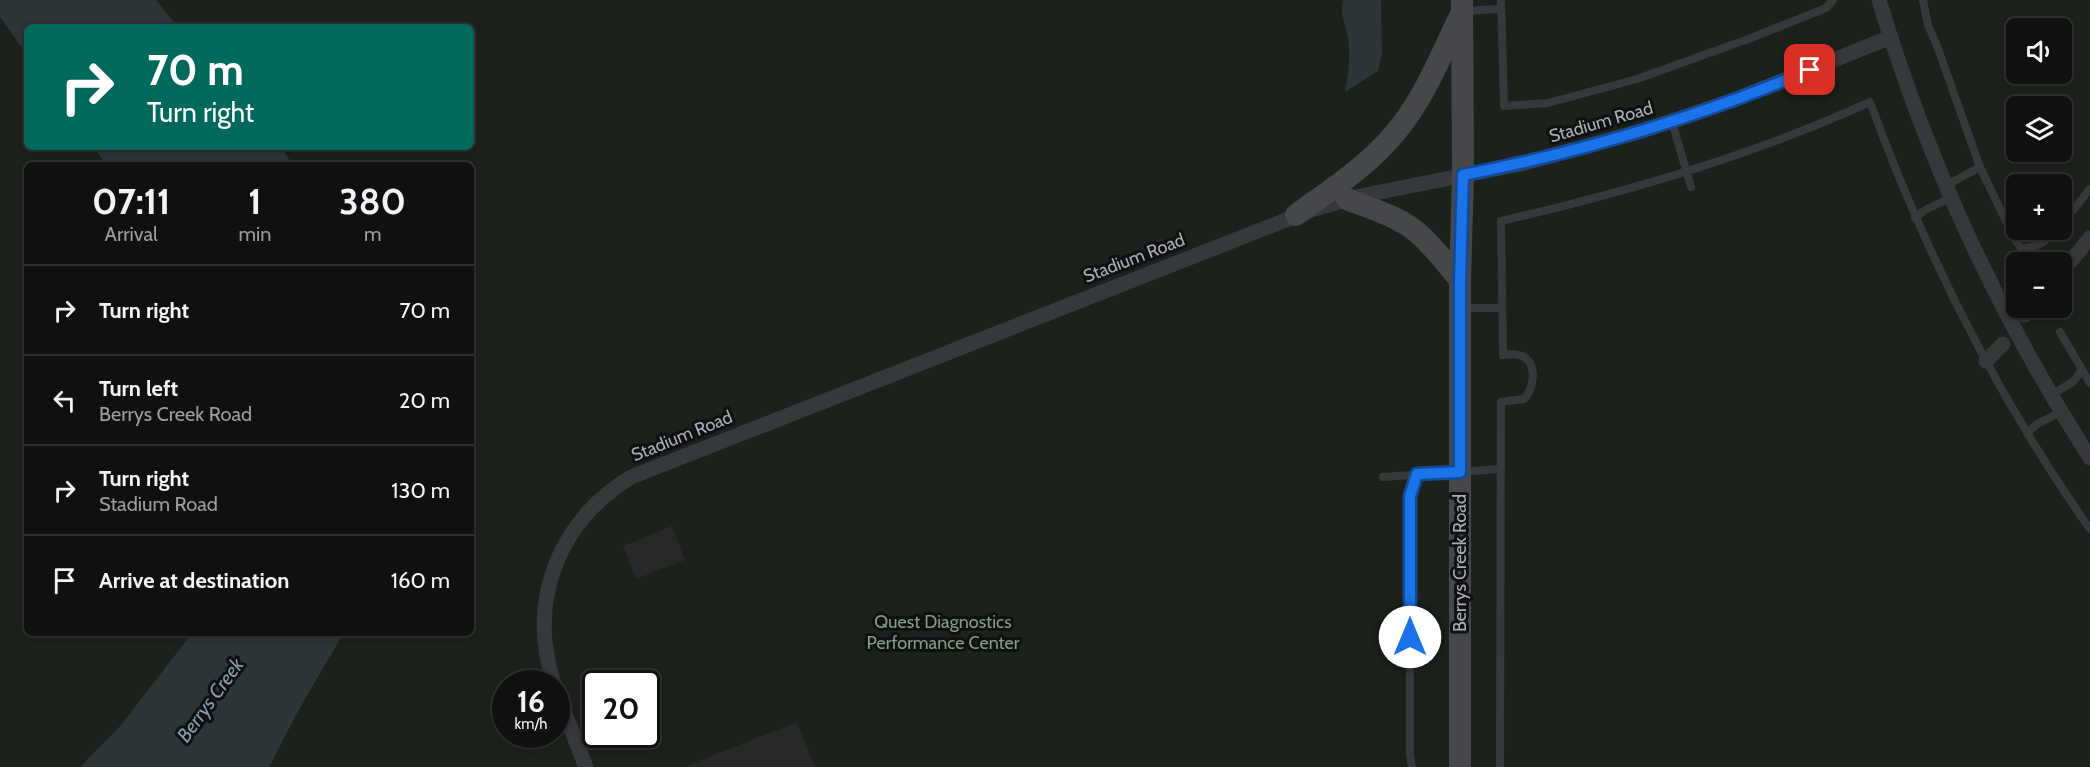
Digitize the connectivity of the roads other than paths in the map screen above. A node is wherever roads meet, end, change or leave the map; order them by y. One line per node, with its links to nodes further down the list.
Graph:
1 (1833, 0): 4 (lane)
2 (1879, 0): 6 (street)
3 (1923, 0): 8 (lane)
4 (1500, 4): 5 (lane)
5 (1462, 6): 10 (street, Berrys Creek Road); 16 (street)
6 (1891, 37): 7 (street, Stadium Road); 13 (street)
7 (1672, 122): 9 (lane); 10 (street, Stadium Road)
8 (1980, 167): 13 (lane); 18 (lane)
9 (1686, 172): 11 (lane); 17 (lane); 25 (lane)
10 (1463, 175): 14 (street, Stadium Road); 23 (street, Berrys Creek Road)
11 (1691, 187)
12 (2090, 189): 15 (lane)
13 (1948, 192): 17 (lane); 31 (street)
14 (1347, 199): 16 (street, Stadium Road); 23 (street)
15 (2072, 211)
16 (1296, 215): 40 (street, Stadium Road)
17 (1915, 218): 28 (lane)
18 (2006, 221)
19 (2090, 238): 22 (street)
20 (2015, 240): 21 (lane)
21 (2047, 240)
22 (2072, 260)
23 (1460, 280): 24 (street, Berrys Creek Road)
24 (1461, 308): 25 (lane); 36 (street, Berrys Creek Road)
25 (1502, 308): 35 (lane)
26 (2060, 332): 29 (lane)
27 (2003, 344): 28 (street)
28 (1986, 361): 33 (lane)
29 (2082, 370): 30 (lane); 31 (lane)
30 (2090, 383)
31 (2051, 395): 32 (street)
32 (2061, 412): 33 (lane); 34 (street)
33 (2027, 433): 39 (lane)
34 (2090, 458)
35 (1501, 469): 36 (lane); 45 (lane)
36 (1460, 472): 37 (lane); 44 (street, Berrys Creek Road)
37 (1417, 474): 38 (lane); 43 (lane)
38 (1383, 477)
39 (2090, 529)
40 (550, 670)
41 (570, 726): 42 (street)
42 (586, 767)
43 (1412, 767)
44 (1460, 767)
45 (1500, 767)

